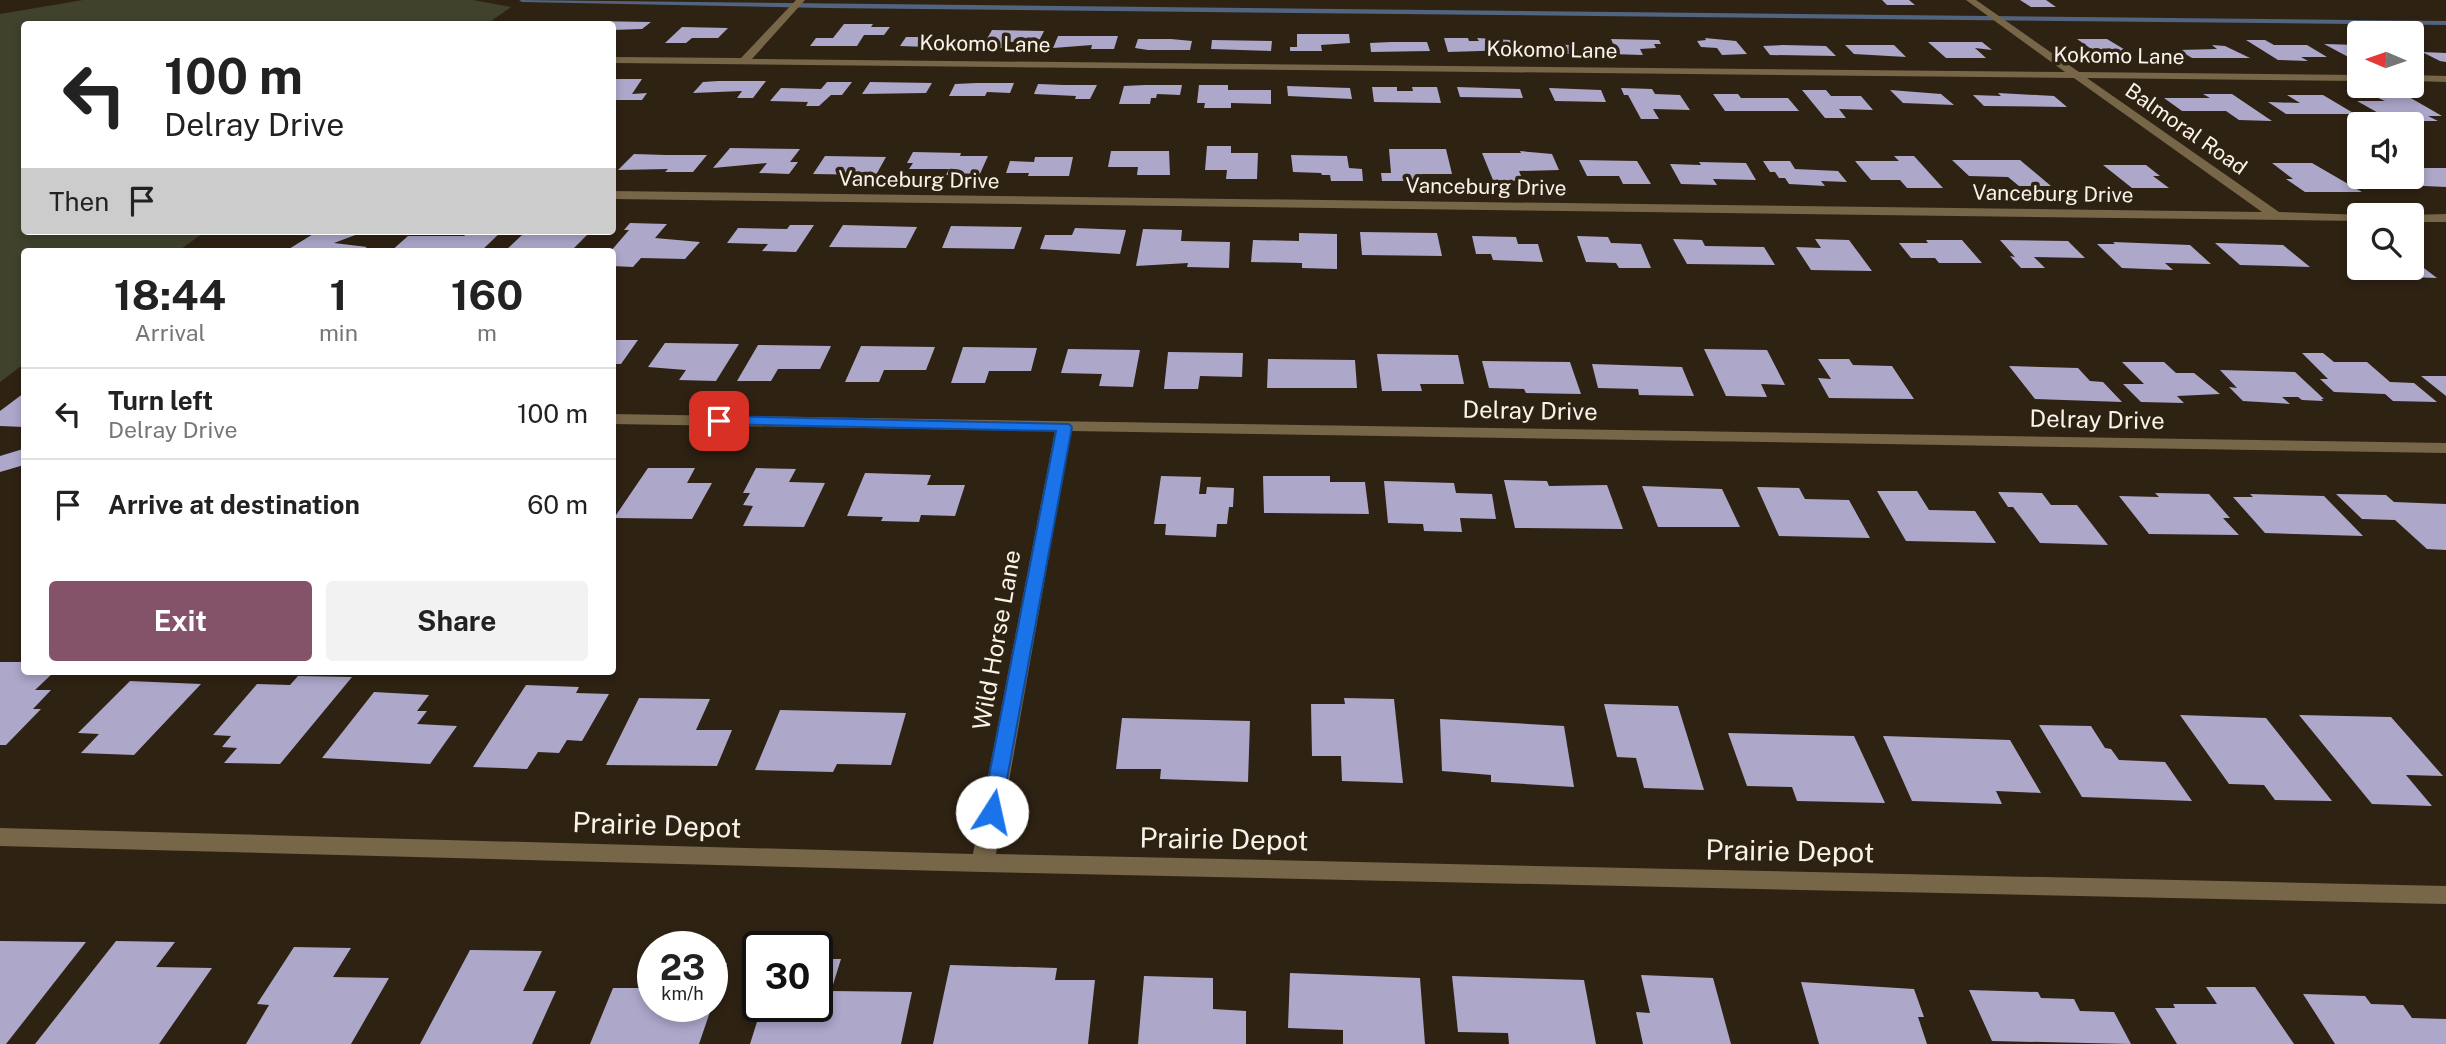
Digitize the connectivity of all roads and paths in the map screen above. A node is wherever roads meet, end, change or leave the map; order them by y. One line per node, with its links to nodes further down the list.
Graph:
1 (801, 0): 4 (street)
2 (1970, 0): 5 (street, Balmoral Road)
3 (616, 60): 4 (street, Kokomo Lane)
4 (744, 61): 5 (street, Kokomo Lane)
5 (2076, 75): 6 (street, Kokomo Lane); 10 (street, Balmoral Road)
6 (2347, 78)
7 (2424, 78): 8 (street)
8 (2446, 79)
9 (616, 195): 10 (street, Vanceburg Drive)
10 (2276, 216): 11 (street, Vanceburg Drive)
11 (2347, 217)
12 (2424, 218): 13 (street)
13 (2446, 218)
14 (616, 419): 15 (street, Delray Drive)
15 (1064, 427): 16 (street, Delray Drive); 18 (street, Wild Horse Lane)
16 (2446, 448)
17 (0, 837): 18 (street, Prairie Depot)
18 (983, 863): 19 (street, Prairie Depot)
19 (2446, 895)

